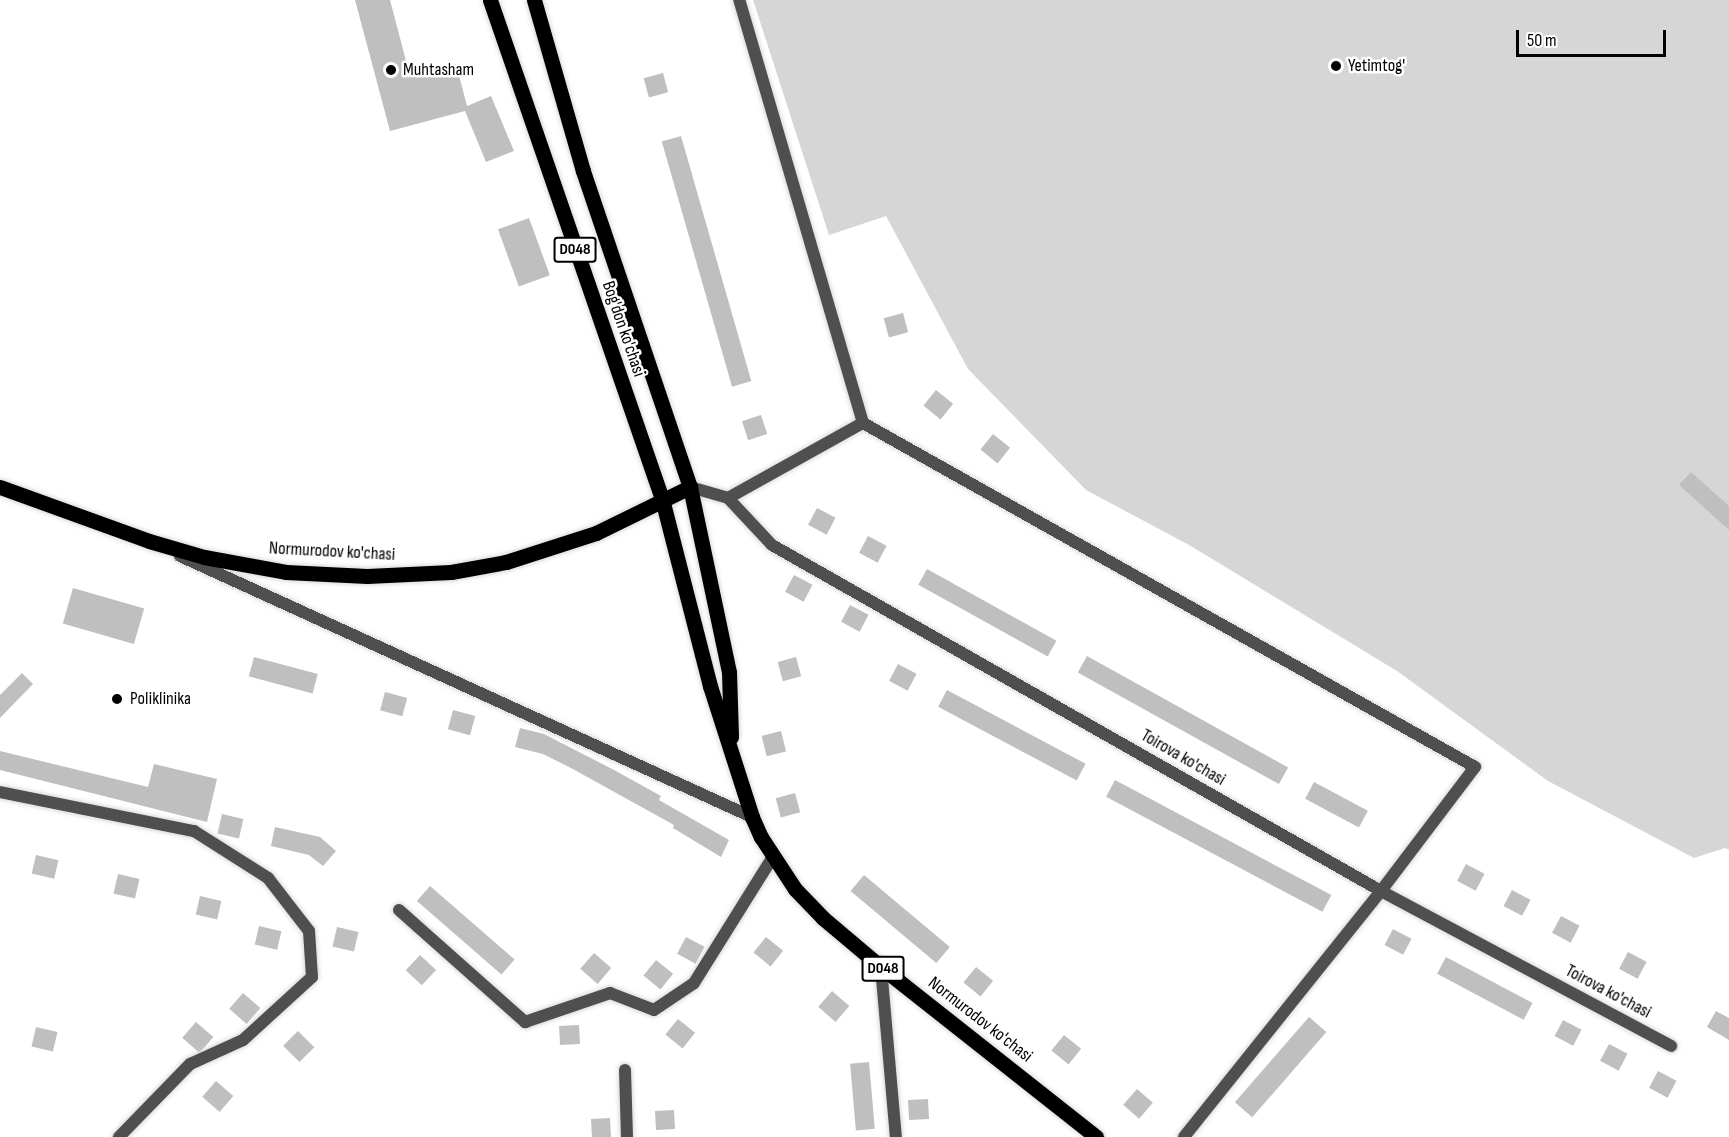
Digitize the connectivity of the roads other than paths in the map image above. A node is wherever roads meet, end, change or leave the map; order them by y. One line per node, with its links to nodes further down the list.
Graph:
1 (490, 0): 8 (main road, Bog'don ko'chasi / D048)
2 (534, 0): 6 (main road, Bog'don ko'chasi / D048)
3 (739, 0): 4 (street)
4 (863, 423): 7 (street); 14 (street)
5 (0, 487): 9 (main road, Normurodov ko'chasi)
6 (690, 487): 7 (street); 8 (main road, Normurodov ko'chasi); 10 (main road, Normurodov ko'chasi / D048)
7 (728, 498): 14 (street, Toirova ko'chasi)
8 (662, 500): 9 (main road, Normurodov ko'chasi); 10 (main road, Normurodov ko'chasi / D048)
9 (148, 541): 12 (street)
10 (731, 752): 12 (main road, Normurodov ko'chasi / D048)
11 (0, 792): 19 (street)
12 (752, 817): 13 (main road, Normurodov ko'chasi / D048)
13 (772, 858): 15 (street); 16 (main road, Normurodov ko'chasi / D048)
14 (1381, 891): 17 (street, Toirova ko'chasi); 23 (street)
15 (399, 910)
16 (881, 967): 21 (street); 22 (main road, Normurodov ko'chasi / D048)
17 (1671, 1046)
18 (625, 1070): 20 (street)
19 (119, 1137)
20 (627, 1137)
21 (896, 1137)
22 (1096, 1137)
23 (1184, 1137)

